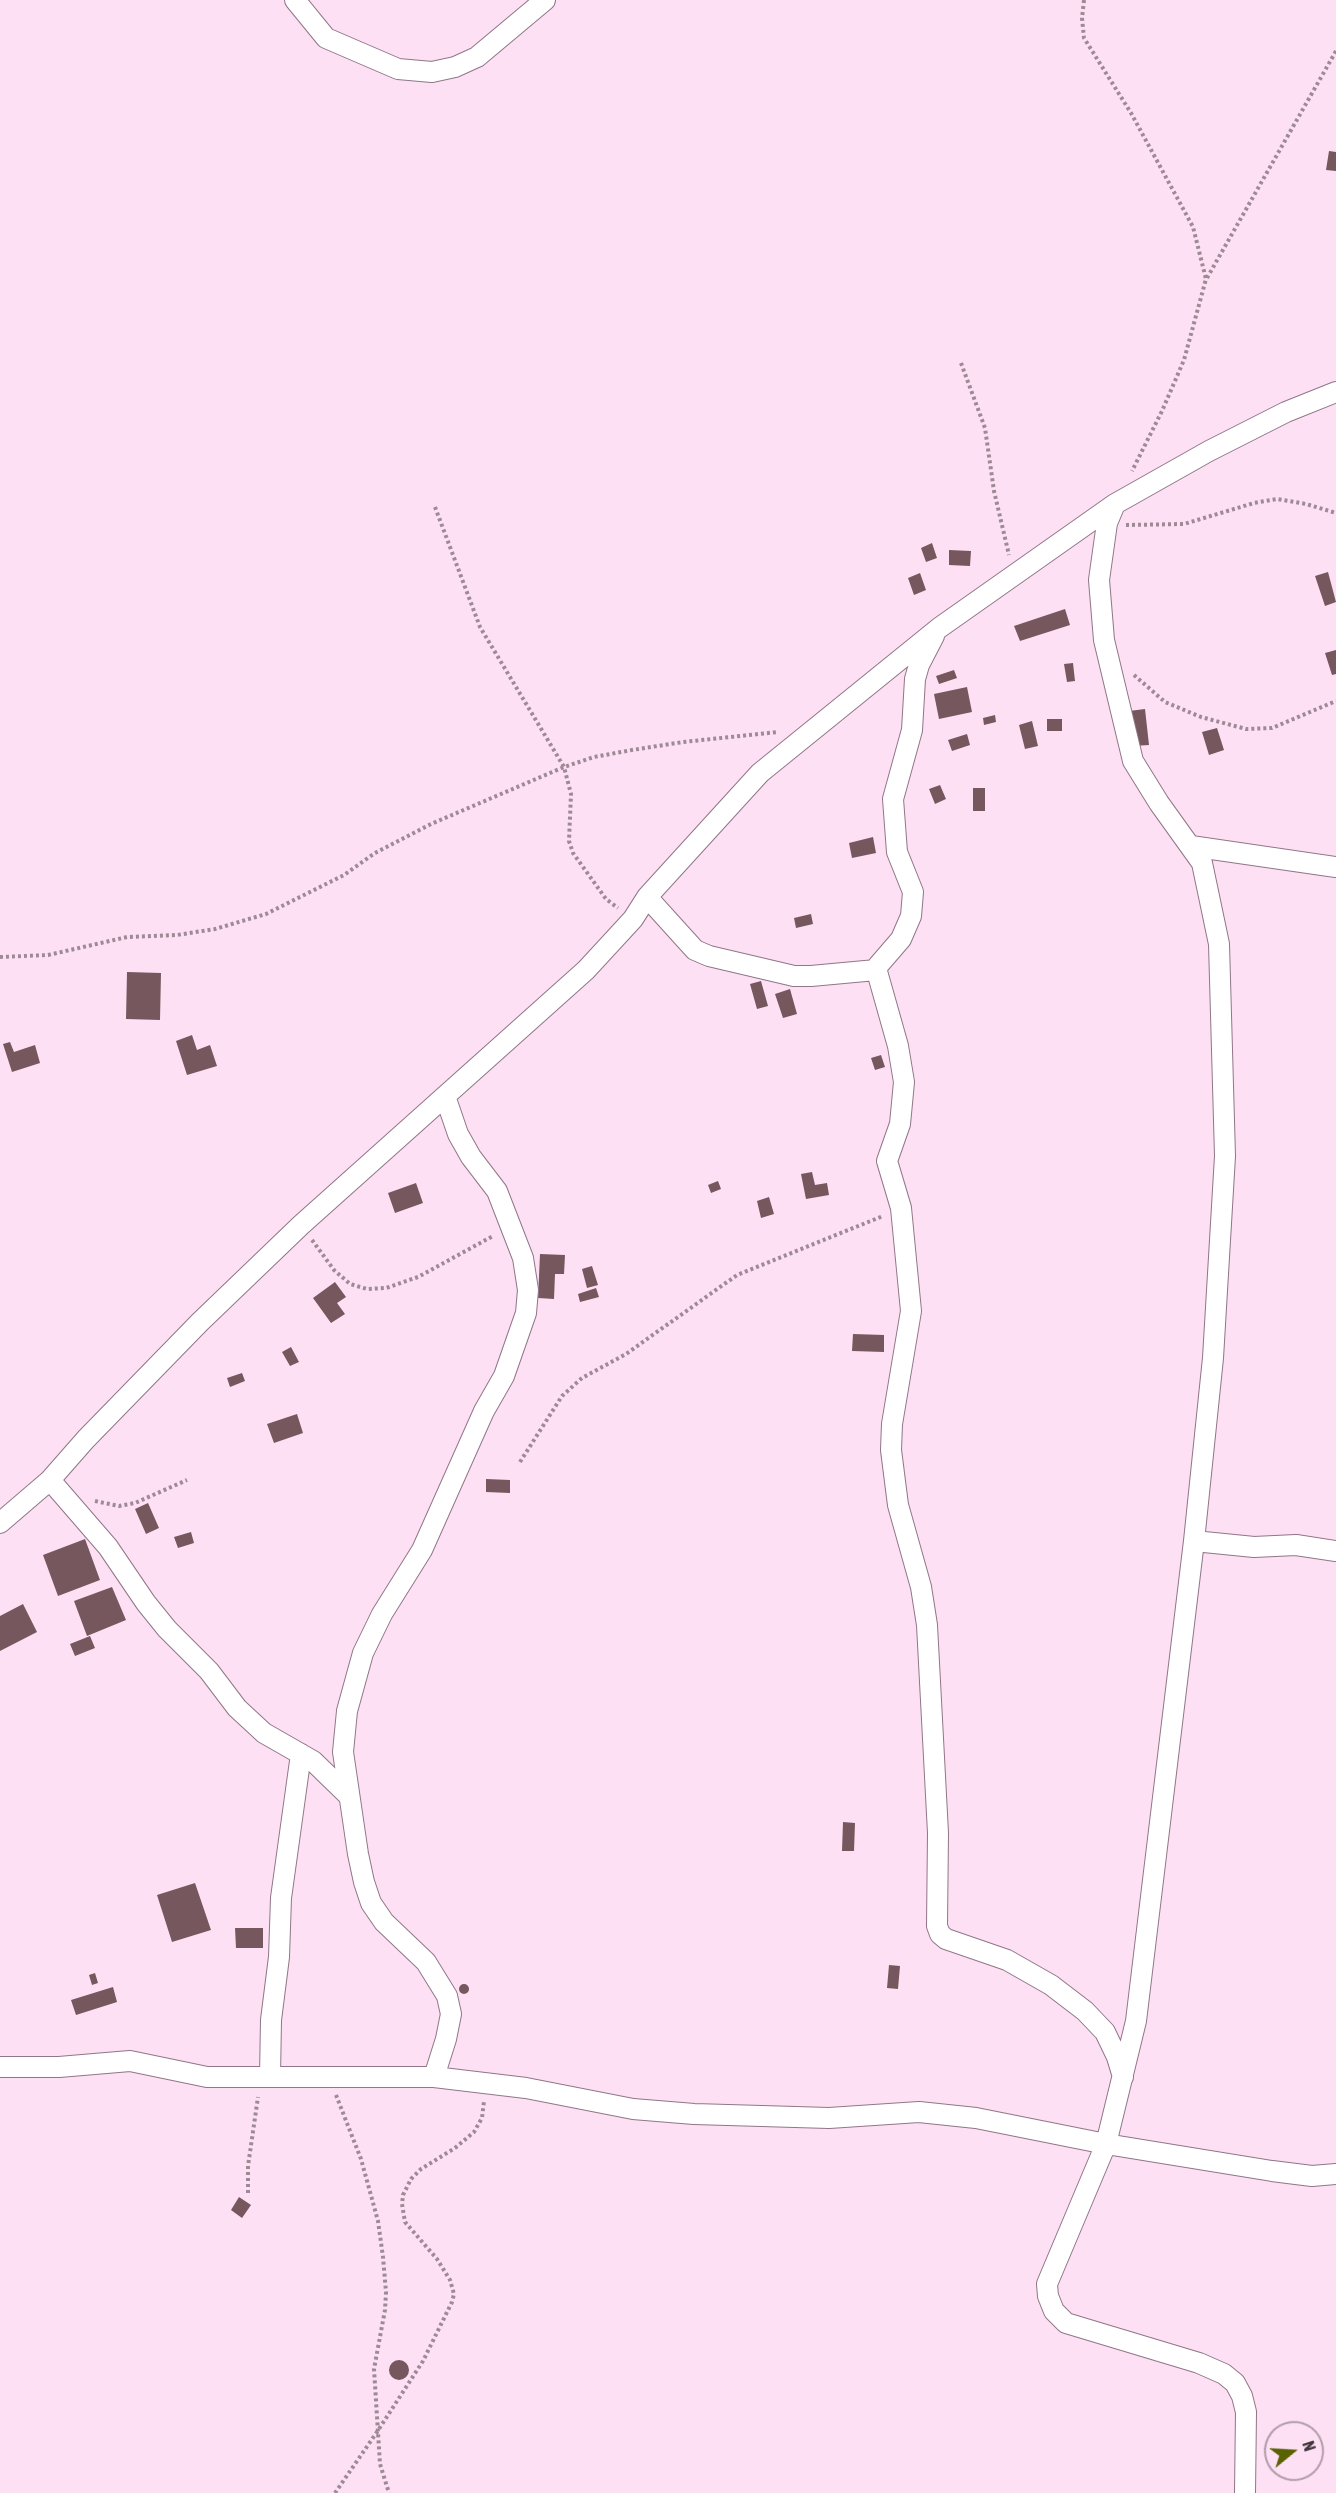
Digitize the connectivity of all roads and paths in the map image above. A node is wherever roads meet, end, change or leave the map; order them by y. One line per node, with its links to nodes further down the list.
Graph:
1 (296, 0): 2 (street)
2 (545, 0)
3 (1084, 0): 5 (path)
4 (1336, 51): 5 (path)
5 (1206, 279): 8 (path)
6 (961, 363): 12 (path)
7 (1336, 392): 8 (street)
8 (1115, 504): 11 (street); 12 (street)
9 (435, 507): 17 (path)
10 (1336, 513): 11 (path)
11 (1107, 523): 18 (street)
12 (1014, 576): 13 (street)
13 (939, 628): 20 (street); 23 (street)
14 (1130, 670): 15 (path)
15 (1336, 701)
16 (784, 731): 17 (path)
17 (564, 767): 21 (path); 22 (path)
18 (1191, 846): 19 (street); 33 (street)
19 (1336, 867)
20 (647, 897): 21 (street); 23 (street)
21 (633, 919): 24 (street)
22 (0, 957)
23 (876, 970): 25 (street)
24 (445, 1096): 26 (street); 27 (street)
25 (901, 1209): 28 (path); 38 (street)
26 (301, 1225): 27 (path); 29 (street)
27 (510, 1227): 36 (street)
28 (520, 1462)
29 (50, 1480): 32 (street); 35 (street)
30 (187, 1480): 31 (path)
31 (92, 1500)
32 (0, 1523)
33 (1194, 1541): 34 (street); 37 (street)
34 (1336, 1551)
35 (300, 1754): 36 (street); 41 (street)
36 (348, 1796): 42 (street)
37 (1136, 2021): 38 (street); 43 (street)
38 (1105, 2032): 43 (street)
39 (0, 2067): 41 (street)
40 (327, 2075): 41 (street); 42 (street); 48 (path)
41 (266, 2076): 47 (path)
42 (434, 2078): 44 (street)
43 (1123, 2078): 45 (street)
44 (484, 2084): 45 (street); 48 (path)
45 (1106, 2144): 46 (street); 51 (street)
46 (1336, 2174)
47 (248, 2193)
48 (377, 2432): 49 (path); 50 (path)
49 (335, 2493)
50 (389, 2493)
51 (1245, 2493)

